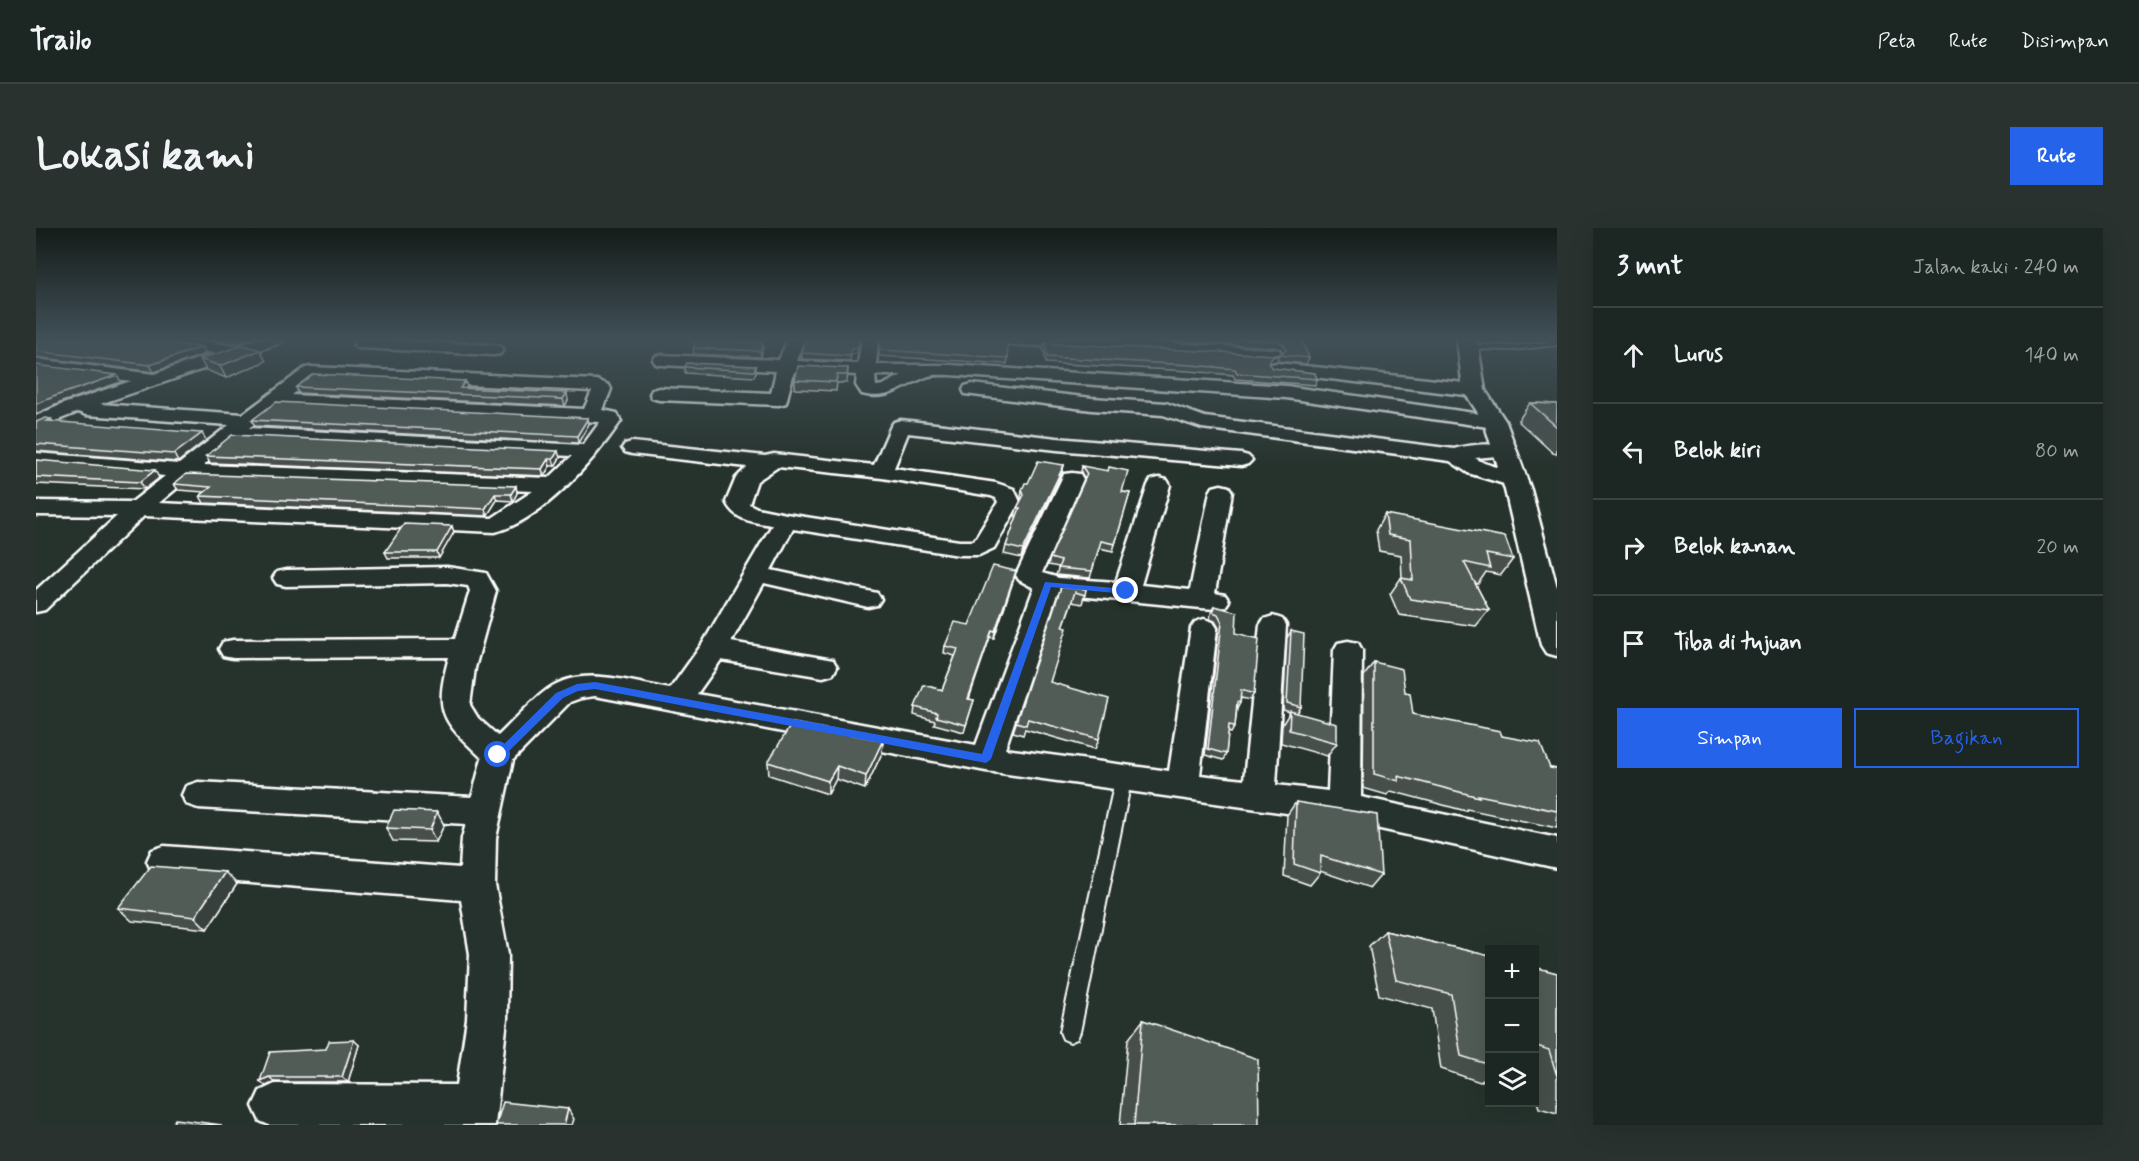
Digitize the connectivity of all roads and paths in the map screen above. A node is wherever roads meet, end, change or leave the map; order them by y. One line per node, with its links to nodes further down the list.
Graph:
1 (152, 381): 16 (street)
2 (299, 381): 14 (street)
3 (492, 381): 17 (street)
4 (783, 381): 13 (street)
5 (1122, 381): 11 (street)
6 (1282, 381): 11 (street)
7 (1423, 381): 10 (street)
8 (1473, 381): 10 (street)
9 (962, 388): 26 (street)
10 (1474, 390): 20 (street)
11 (1286, 392): 20 (street)
12 (659, 394): 13 (street)
13 (779, 399): 19 (street)
14 (273, 400): 17 (street); 18 (street)
15 (36, 404): 16 (street)
16 (70, 408): 18 (street); 21 (street)
17 (591, 415): 24 (street)
18 (248, 420): 22 (street)
19 (775, 421)
20 (1495, 422): 25 (street)
21 (36, 423)
22 (230, 433): 24 (street); 30 (street)
23 (632, 448): 29 (street)
24 (589, 451): 34 (street)
25 (1503, 451): 26 (street); 33 (street)
26 (1456, 455): 33 (street)
27 (36, 459): 30 (street)
28 (1240, 460): 31 (street)
29 (767, 463): 31 (street); 39 (street)
30 (187, 471): 34 (street); 38 (street)
31 (882, 472): 39 (street)
32 (1072, 479): 42 (street)
33 (1514, 480): 48 (street)
34 (552, 485): 38 (street)
35 (1159, 485): 43 (street)
36 (1221, 492): 46 (street)
37 (36, 508): 38 (street)
38 (138, 509): 45 (street)
39 (786, 521): 40 (street)
40 (756, 574): 44 (street); 51 (street)
41 (286, 578): 49 (street)
42 (1048, 584): 43 (street); 56 (street)
43 (1126, 591): 46 (street)
44 (868, 599)
45 (36, 604)
46 (1207, 610): 58 (street)
47 (1272, 625): 59 (street)
48 (1557, 645)
49 (467, 648): 50 (street); 55 (street)
50 (233, 649)
51 (714, 649): 53 (street); 54 (street)
52 (1348, 650): 61 (street)
53 (823, 667)
54 (678, 700): 55 (street); 56 (street)
55 (498, 755): 62 (street)
56 (986, 759): 57 (street)
57 (1124, 776): 58 (street); 66 (lane)
58 (1183, 784): 59 (street)
59 (1259, 794): 61 (street)
60 (198, 795): 62 (street)
61 (1344, 807): 63 (street)
62 (484, 812): 65 (street)
63 (1557, 853)
64 (164, 861): 65 (street)
65 (477, 885): 68 (street)
66 (1070, 1032)
67 (274, 1106): 68 (street)
68 (475, 1116)

